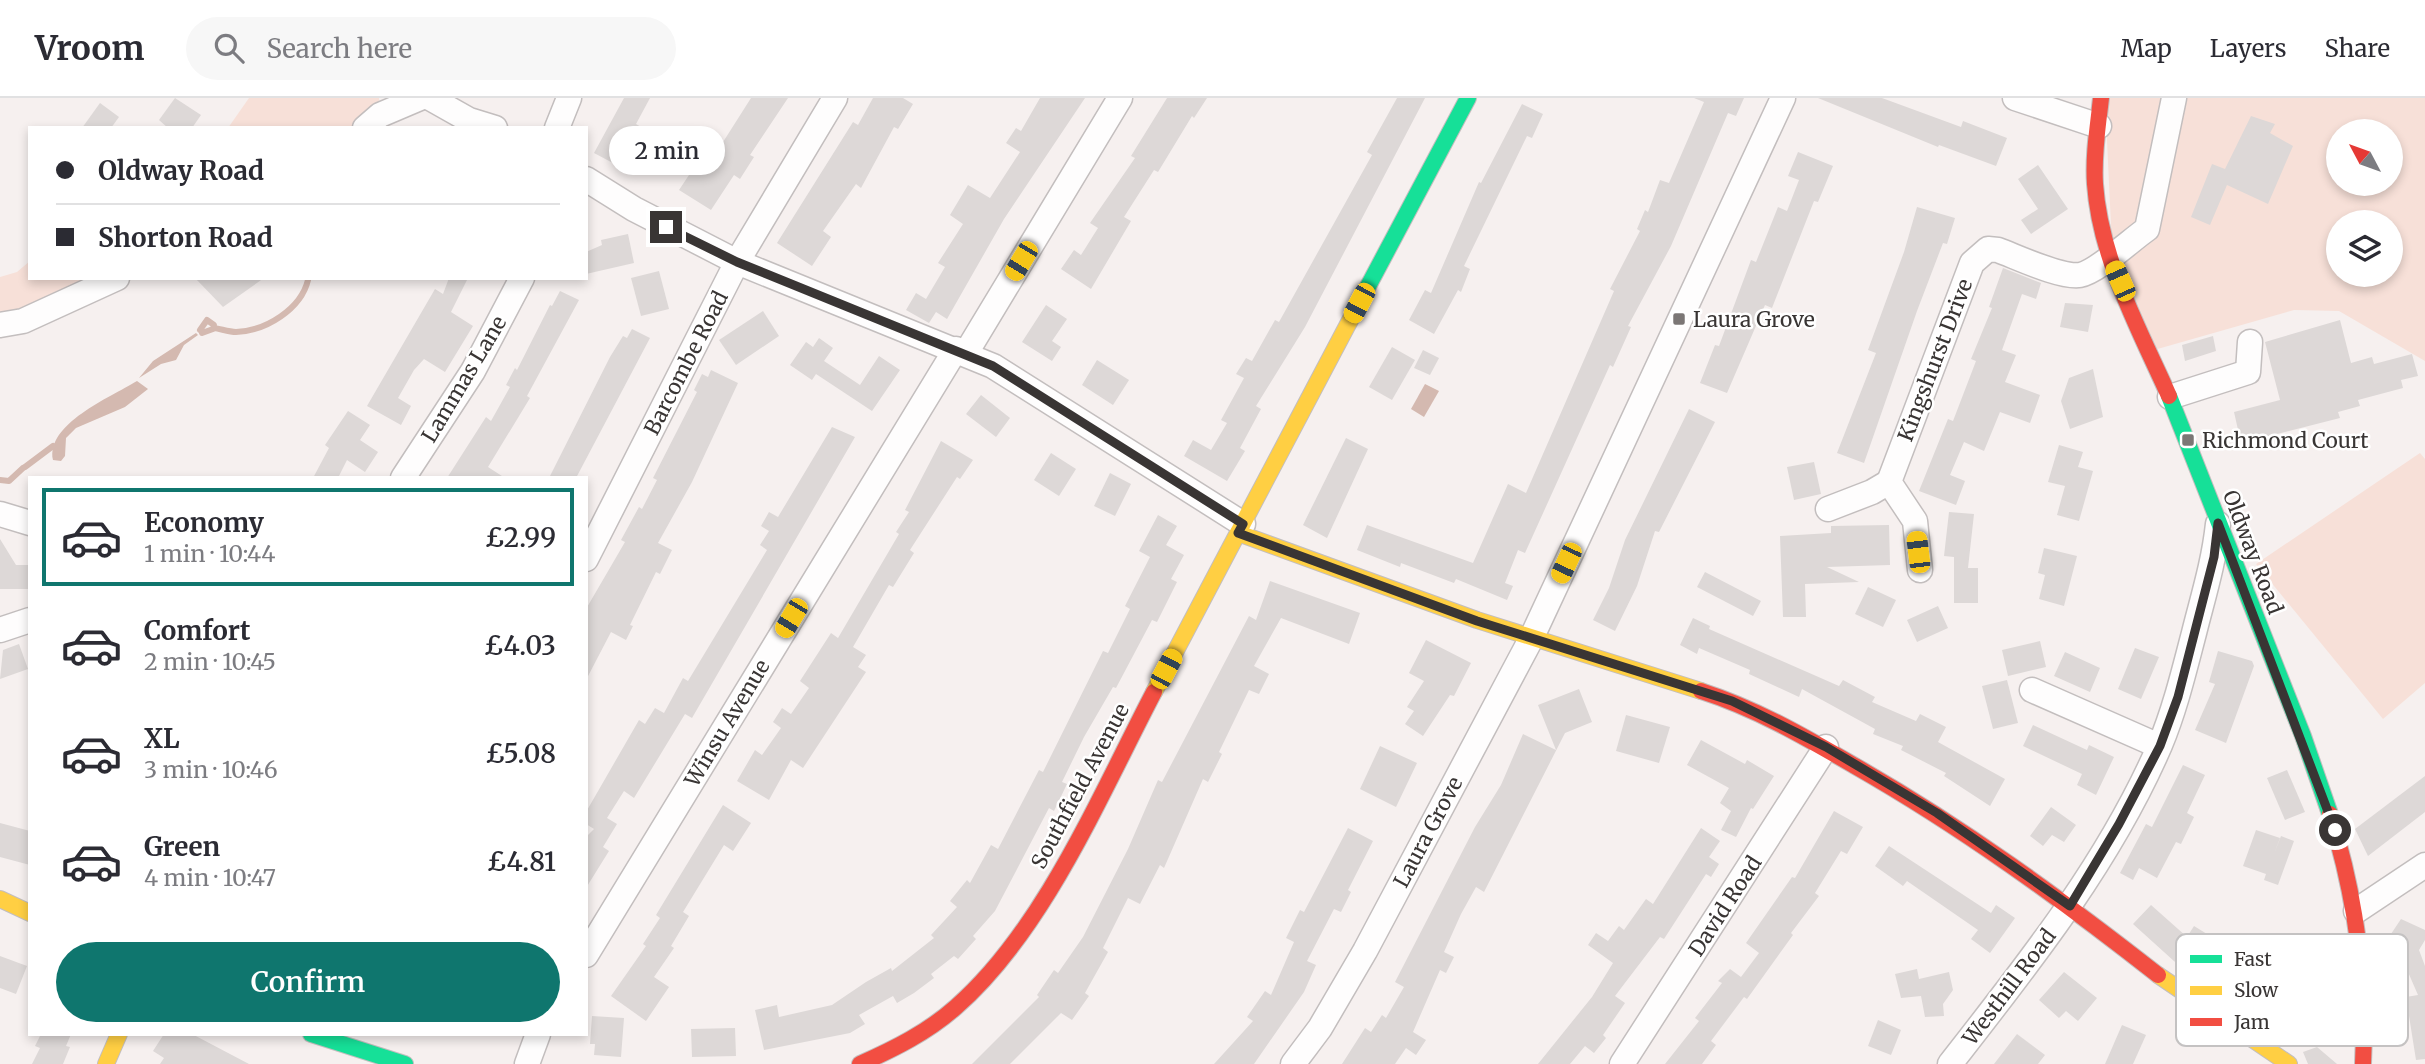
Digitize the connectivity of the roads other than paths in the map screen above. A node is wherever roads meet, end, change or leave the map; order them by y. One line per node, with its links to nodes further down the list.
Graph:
1 (420, 98): 11 (street)
2 (430, 98): 12 (street)
3 (569, 98): 13 (street)
4 (835, 98): 17 (street, Barcombe Road)
5 (1120, 98): 22 (street, Winsu Avenue)
6 (1468, 98): 30 (street, Southfield Avenue)
7 (1783, 98): 35 (street, Laura Grove)
8 (2015, 98): 14 (street)
9 (2101, 98): 14 (street, Oldway Road)
10 (2174, 98): 16 (street)
11 (367, 126)
12 (489, 126)
13 (558, 126)
14 (2099, 126): 16 (street, Oldway Road)
15 (588, 180): 17 (street)
16 (2109, 256): 23 (street, Oldway Road); 25 (street, Kingshurst Drive)
17 (737, 262): 22 (street); 31 (street, Barcombe Road)
18 (113, 280): 20 (street)
19 (521, 280): 24 (street, Lammas Lane)
20 (0, 325)
21 (2250, 342): 23 (street)
22 (961, 351): 30 (street); 45 (street, Winsu Avenue)
23 (2170, 397): 29 (street, Oldway Road)
24 (404, 476)
25 (1889, 482): 26 (street); 32 (street)
26 (1828, 509)
27 (0, 514): 28 (street)
28 (28, 522)
29 (2218, 523): 37 (street, Westhill Road); 43 (street, Oldway Road)
30 (1240, 528): 35 (street); 56 (street, Southfield Avenue)
31 (588, 555)
32 (1920, 570)
33 (28, 621): 34 (street)
34 (0, 630)
35 (1531, 639): 38 (street); 57 (street, Laura Grove)
36 (2032, 690): 37 (street)
37 (2160, 746): 41 (street, Westhill Road)
38 (1826, 747): 41 (street); 58 (street, David Road)
39 (2425, 865): 43 (street)
40 (0, 899): 42 (street)
41 (2070, 906): 46 (street); 59 (street, Westhill Road)
42 (28, 911)
43 (2356, 911): 44 (street, Oldway Road)
44 (2359, 934)
45 (588, 952)
46 (2176, 989)
47 (118, 1036): 53 (street)
48 (316, 1036): 52 (street)
49 (537, 1036): 55 (street)
50 (2262, 1046): 60 (street)
51 (2366, 1046): 61 (street, Oldway Road)
52 (379, 1060): 54 (street)
53 (106, 1064)
54 (405, 1064)
55 (527, 1064)
56 (860, 1064)
57 (1293, 1064)
58 (1622, 1064)
59 (1950, 1064)
60 (2289, 1064)
61 (2364, 1064)

